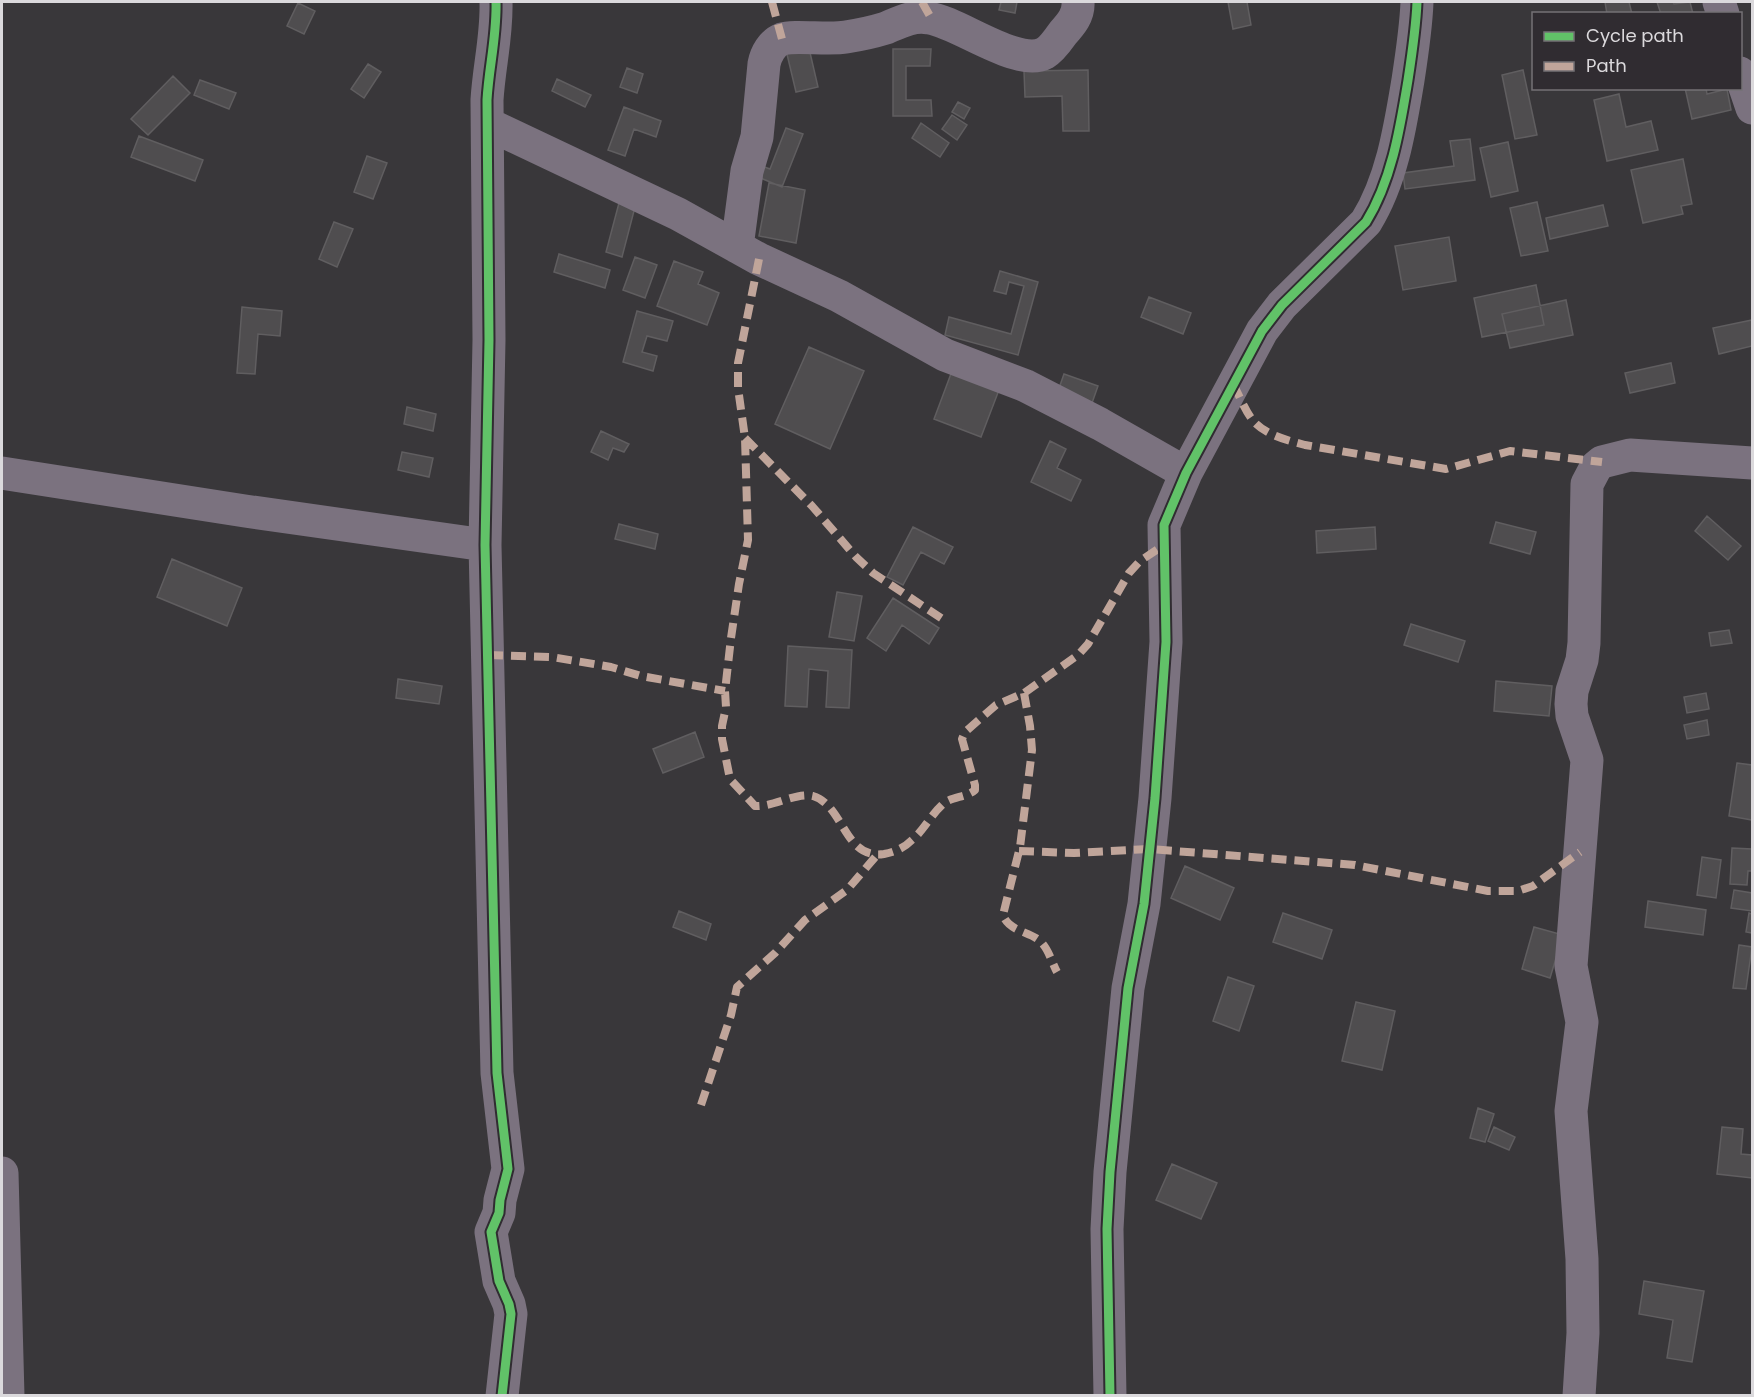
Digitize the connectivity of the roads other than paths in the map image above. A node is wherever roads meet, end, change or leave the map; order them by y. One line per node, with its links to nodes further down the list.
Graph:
1 (496, 2): 6 (street)
2 (1078, 2): 7 (street)
3 (1417, 2): 10 (street)
4 (1742, 79): 5 (street)
5 (1752, 108)
6 (488, 124): 7 (street); 11 (street)
7 (737, 247): 10 (street)
8 (1752, 463): 17 (street)
9 (2, 472): 11 (street)
10 (1186, 473): 16 (street)
11 (485, 545): 15 (street)
12 (2, 1173): 13 (street)
13 (4, 1325): 14 (street)
14 (8, 1395)
15 (502, 1395)
16 (1110, 1395)
17 (1579, 1395)

